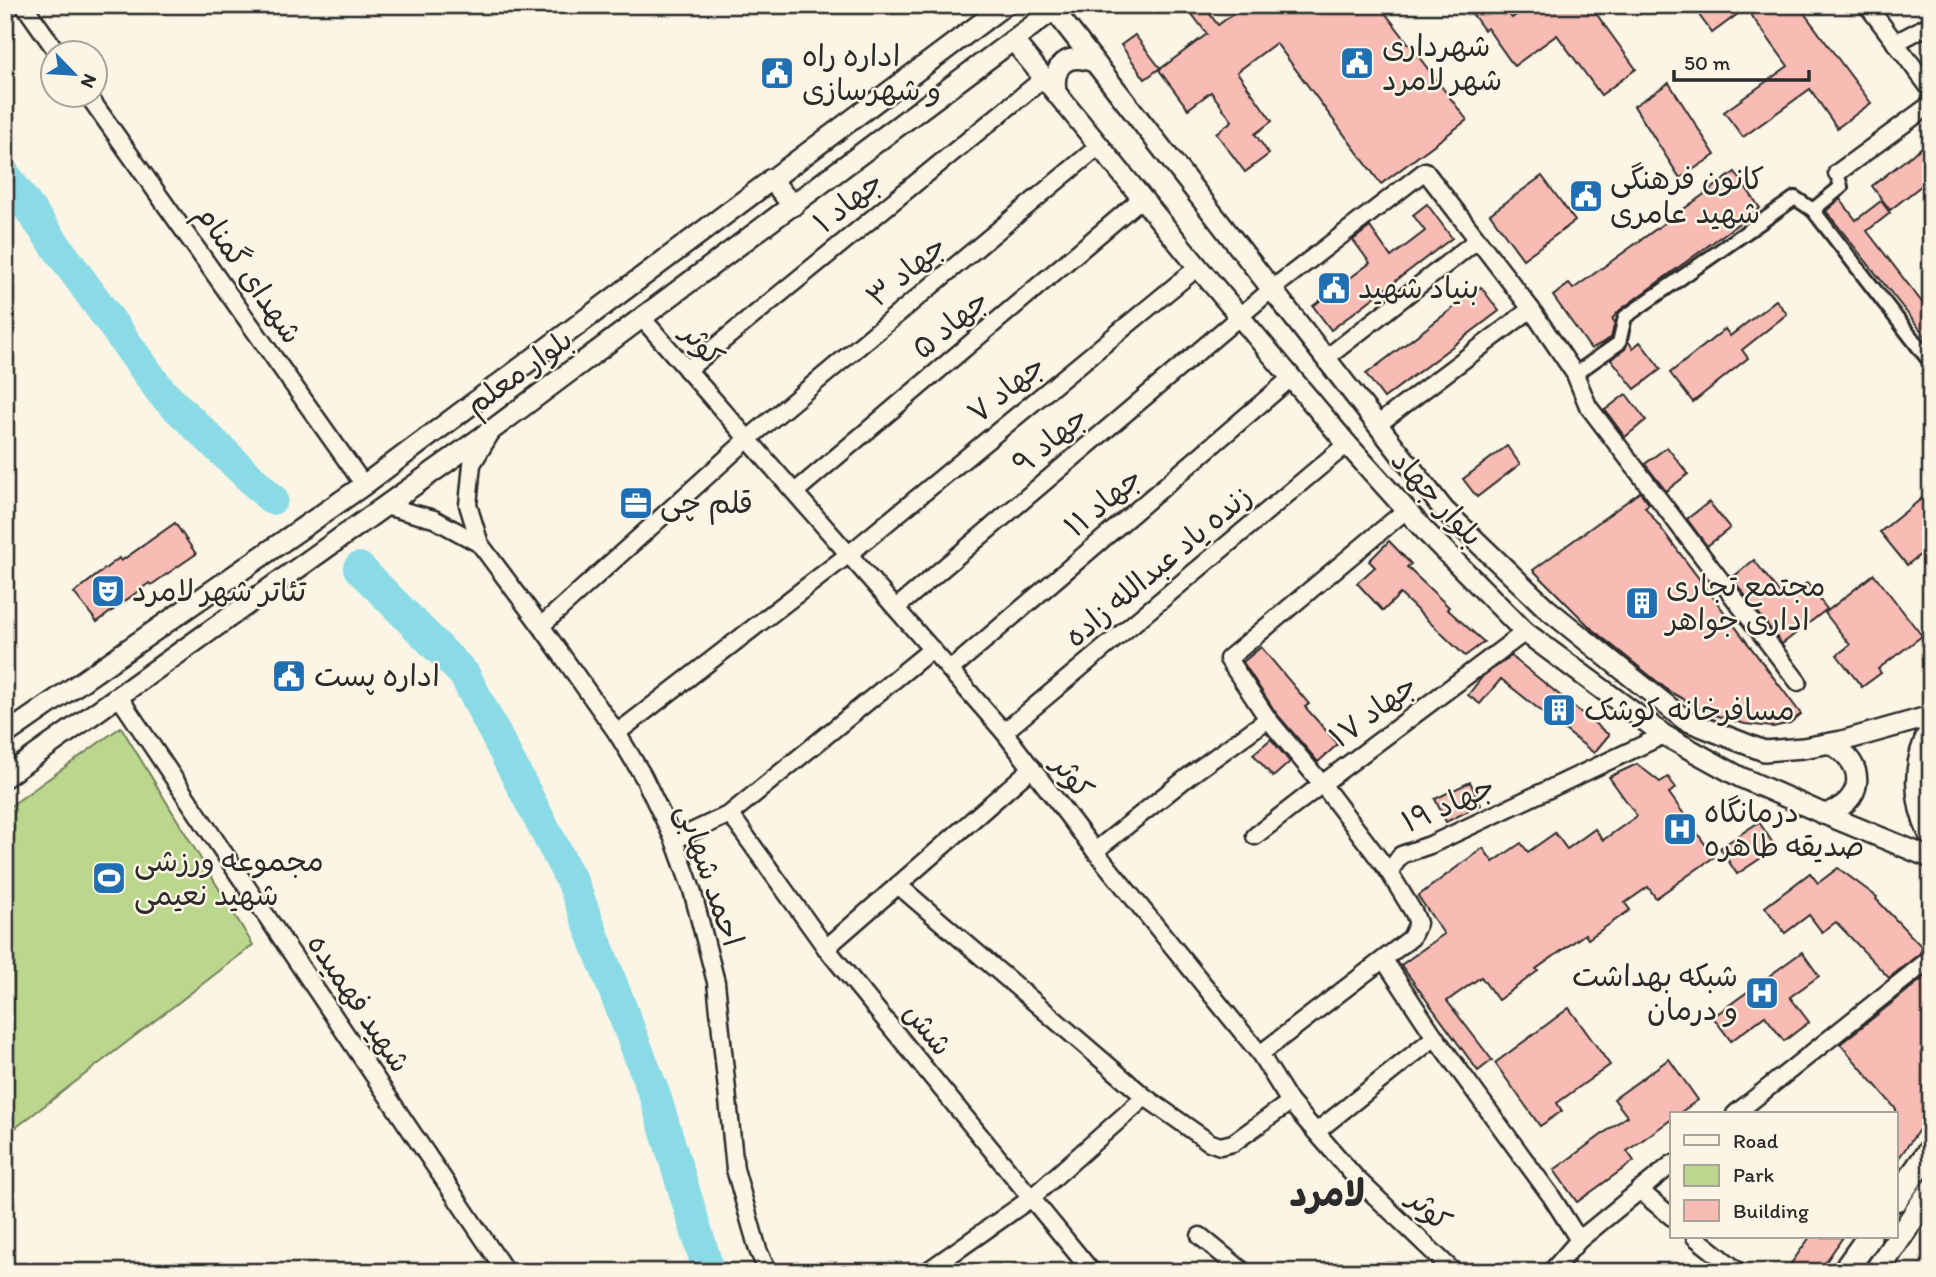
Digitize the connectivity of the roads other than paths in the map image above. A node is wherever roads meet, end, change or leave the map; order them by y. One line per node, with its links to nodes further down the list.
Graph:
1 (24, 5): 6 (street)
2 (1005, 5): 16 (street, بلوار معلم)
3 (1867, 5): 8 (street)
4 (1057, 8): 7 (street, بلوار معلم); 9 (street, بلوار جهاد)
5 (1931, 24): 8 (street)
6 (47, 38)
7 (1013, 40): 10 (street, بلوار جهاد); 18 (street, بلوار معلم)
8 (1895, 43): 11 (street)
9 (1094, 62): 10 (street); 22 (street, بلوار جهاد)
10 (1050, 85): 14 (street, بلوار جهاد); 28 (street, جهاد ۱)
11 (1931, 90)
12 (1931, 104): 15 (street)
13 (97, 108): 35 (street, شهدای گمنام)
14 (1099, 146): 17 (street, بلوار جهاد); 33 (street, جهاد ۳)
15 (1837, 173): 19 (street)
16 (771, 179): 18 (street); 35 (street, بلوار معلم)
17 (1142, 198): 21 (street, بلوار جهاد); 36 (street, جهاد ۵)
18 (793, 206): 25 (street, بلوار معلم)
19 (1813, 211): 27 (street); 29 (street)
20 (1477, 240): 22 (street, جهاد ۹); 23 (street); 26 (street)
21 (1198, 267): 24 (street, بلوار جهاد); 40 (street, جهاد ۷)
22 (1272, 289): 24 (street, جهاد ۹); 26 (street, بلوار جهاد)
23 (1531, 309): 29 (street); 31 (street)
24 (1240, 316): 30 (street, بلوار جهاد); 41 (street, جهاد ۹)
25 (642, 318): 28 (street, کوثر); 32 (street, بلوار معلم)
26 (1325, 359): 31 (street, بلوار جهاد)
27 (1931, 363)
28 (687, 370): 33 (street, کوثر)
29 (1575, 374): 46 (street)
30 (1292, 377): 34 (street, بلوار جهاد); 45 (street, جهاد ۱۱)
31 (1377, 425): 55 (street, بلوار جهاد)
32 (493, 429): 37 (street, بلوار معلم); 39 (street, احمد شهابی)
33 (748, 439): 36 (street, کوثر); 42 (street, جهاد ۳)
34 (1347, 444): 38 (street, بلوار جهاد); 51 (street, زنده یاد عبدالله زاده)
35 (365, 485): 53 (street, بلوار معلم)
36 (795, 492): 40 (street, کوثر)
37 (385, 506): 39 (street, احمد شهابی); 47 (street, بلوار معلم)
38 (1406, 510): 43 (street, بلوار جهاد); 49 (street, جهاد ۱۷)
39 (480, 544): 42 (street, احمد شهابی)
40 (849, 554): 41 (street, کوثر); 52 (street, جهاد ۷)
41 (896, 608): 44 (street, کوثر)
42 (541, 626): 52 (street, احمد شهابی)
43 (1525, 632): 54 (street, بلوار جهاد); 58 (street, جهاد ۱۷)
44 (932, 649): 45 (street, کوثر); 59 (street)
45 (950, 670): 51 (street, کوثر)
46 (1798, 682)
47 (119, 696): 57 (street, بلوار معلم); 88 (street, شهید فهمیده)
48 (1931, 716): 55 (street, بلوار جهاد)
49 (1268, 719): 58 (street, جهاد ۱۷); 64 (street)
50 (1931, 731): 61 (main road)
51 (1004, 732): 56 (street, کوثر)
52 (617, 733): 63 (street, احمد شهابی)
53 (5, 735)
54 (1664, 735): 60 (street, بلوار جهاد); 66 (street, جهاد ۱۹)
55 (1830, 744): 60 (street)
56 (1032, 768): 64 (street, کوثر); 67 (street)
57 (5, 778)
58 (1322, 784): 62 (street); 66 (street)
59 (730, 814): 63 (street); 68 (street, شش)
60 (1824, 814): 65 (street, بلوار جهاد)
61 (1931, 834)
62 (1255, 836)
63 (674, 840): 89 (street, احمد شهابی)
64 (1095, 851): 72 (street, کوثر)
65 (1931, 858)
66 (1389, 873): 70 (street, جهاد ۱۹)
67 (898, 885): 68 (street); 73 (street)
68 (826, 948): 82 (street, شش)
69 (1931, 958): 75 (street)
70 (1384, 960): 71 (street); 72 (street, جهاد ۱۹)
71 (1435, 1037): 76 (street); 87 (street)
72 (1259, 1054): 74 (street, کوثر)
73 (1145, 1097): 74 (street); 82 (street)
74 (1290, 1102): 76 (street, کوثر)
75 (1738, 1112)
76 (1316, 1132): 93 (street, کوثر)
77 (1931, 1149): 81 (main road)
78 (1670, 1166): 79 (street)
79 (1639, 1190): 83 (street); 87 (street)
80 (1931, 1191): 97 (main road)
81 (1898, 1196)
82 (1030, 1199): 90 (street); 91 (street, شش)
83 (1670, 1215)
84 (1200, 1236): 92 (street)
85 (1696, 1238): 95 (street)
86 (1868, 1238): 96 (main road)
87 (1579, 1240): 94 (street)
88 (506, 1272)
89 (768, 1272)
90 (926, 1272)
91 (1092, 1272)
92 (1244, 1272)
93 (1454, 1272)
94 (1551, 1272)
95 (1738, 1272)
96 (1844, 1272)
97 (1876, 1272)

